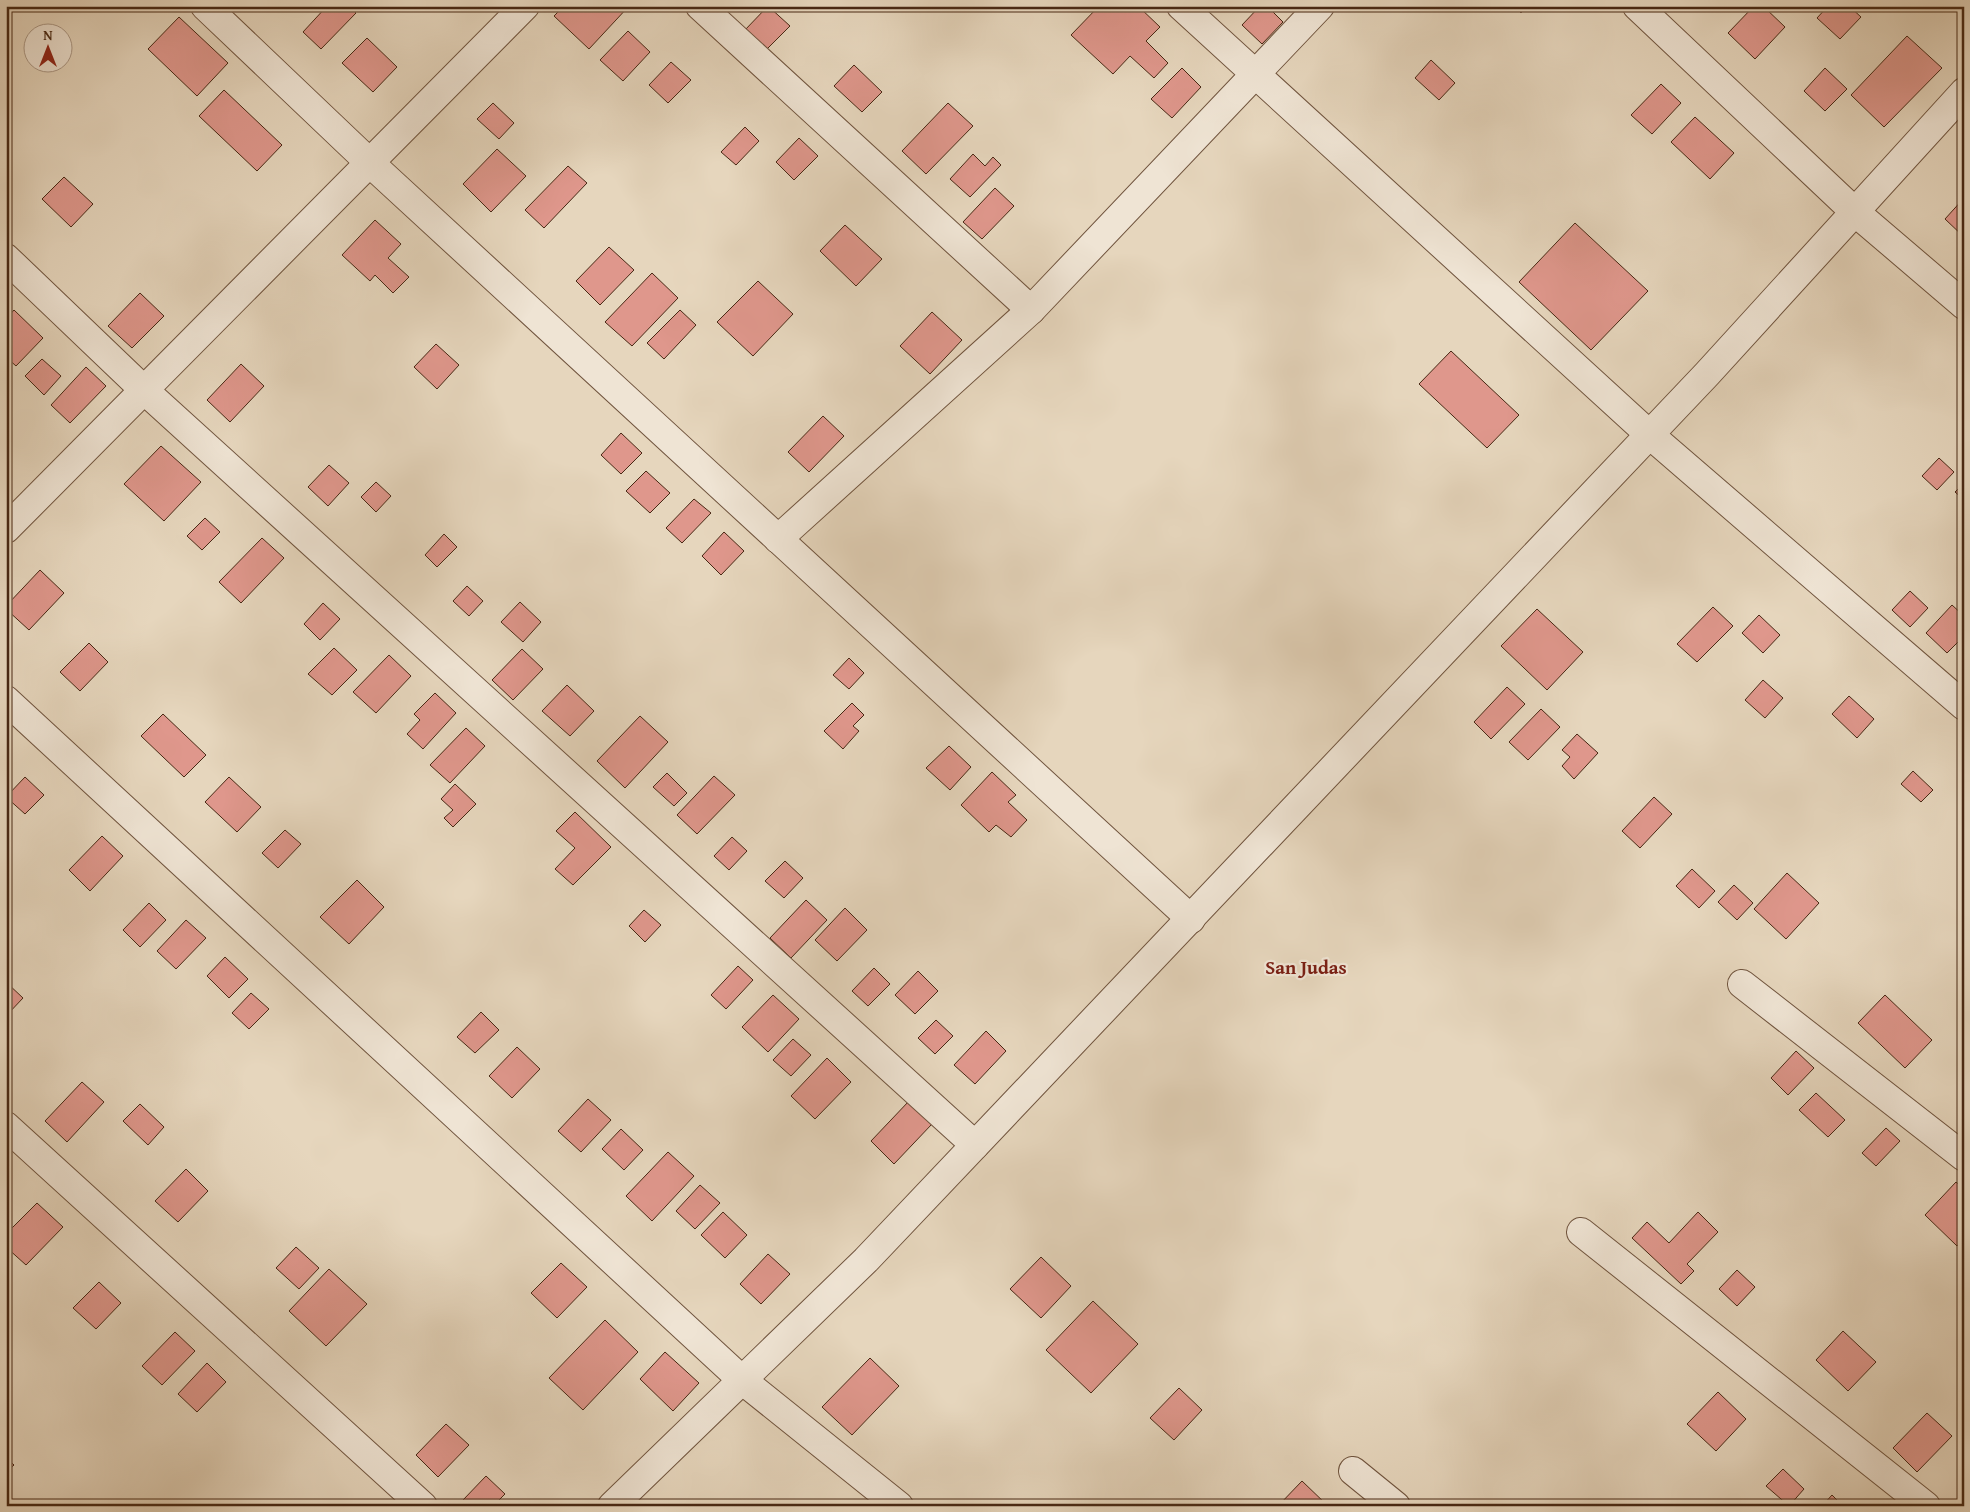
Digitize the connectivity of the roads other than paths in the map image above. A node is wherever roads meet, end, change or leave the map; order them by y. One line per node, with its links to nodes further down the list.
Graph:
1 (204, 6): 9 (street)
2 (525, 6): 9 (street)
3 (700, 6): 13 (street)
4 (1181, 6): 7 (street)
5 (1320, 6): 7 (street)
6 (1638, 6): 10 (street)
7 (1255, 74): 13 (street); 15 (street)
8 (1964, 92): 10 (street)
9 (370, 163): 14 (street); 17 (street)
10 (1855, 212): 12 (street); 15 (street)
11 (6, 258): 14 (street)
12 (1964, 305)
13 (1031, 310): 17 (street)
14 (144, 390): 16 (street); 23 (street)
15 (1650, 434): 19 (street); 20 (street)
16 (6, 529)
17 (778, 539): 20 (street)
18 (6, 700): 26 (street)
19 (1964, 706)
20 (1191, 919): 23 (street)
21 (1742, 984): 24 (street)
22 (6, 1126): 28 (street)
23 (975, 1145): 26 (street)
24 (1964, 1157)
25 (1582, 1232): 32 (street)
26 (742, 1380): 29 (street); 30 (street)
27 (1353, 1471): 31 (street)
28 (423, 1506)
29 (612, 1506)
30 (899, 1506)
31 (1396, 1506)
32 (1926, 1506)

